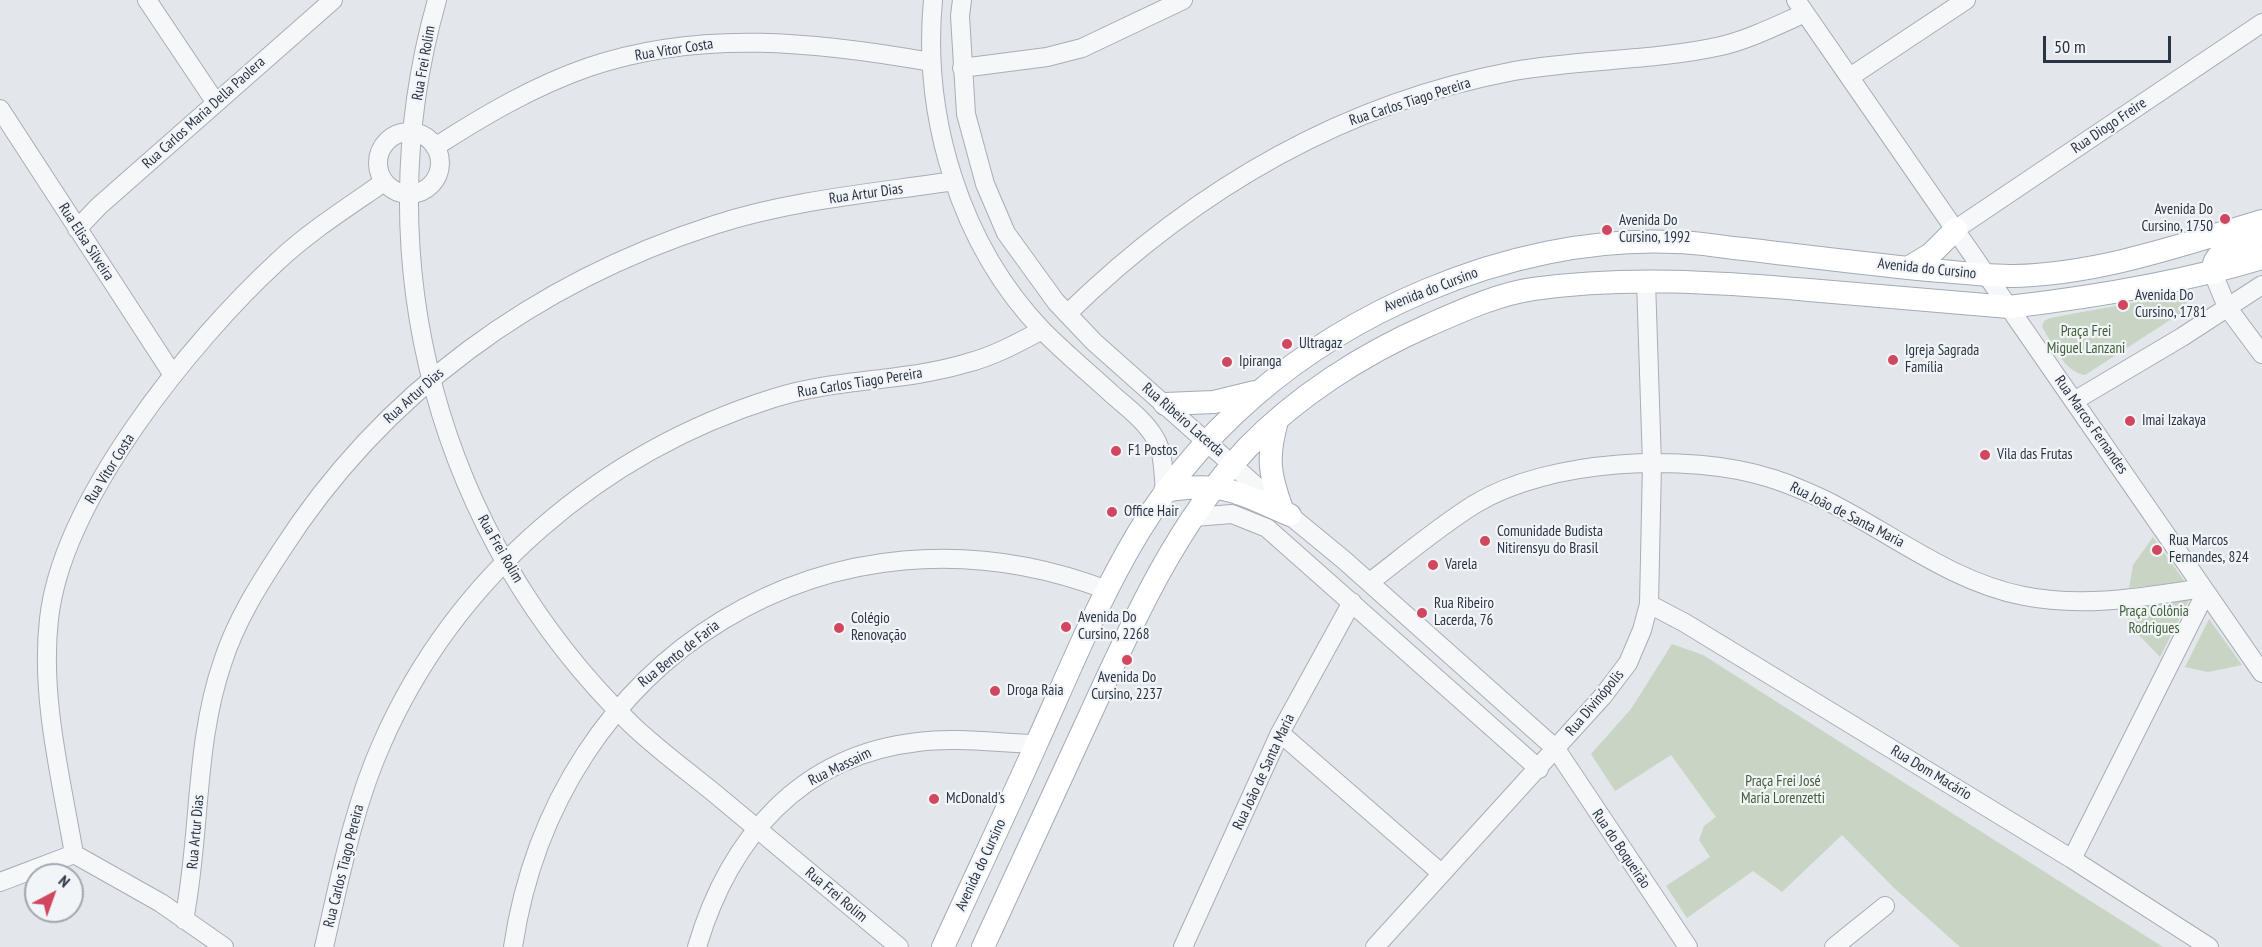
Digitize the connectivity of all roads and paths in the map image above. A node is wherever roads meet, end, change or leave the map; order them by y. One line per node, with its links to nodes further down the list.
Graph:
1 (147, 0): 13 (street)
2 (333, 0): 13 (street, Rua Carlos Maria Della Paolera)
3 (437, 0): 15 (street, Rua Frei Rolim)
4 (933, 0): 10 (street, Rua Ribeiro Lacerda)
5 (962, 0): 11 (street, Rua Ribeiro Lacerda)
6 (1183, 0): 11 (street)
7 (1966, 0): 12 (street)
8 (1801, 6): 12 (street, Rua Marcos Fernandes); 32 (street, Rua Carlos Tiago Pereira)
9 (2262, 23): 22 (street, Rua Diogo Freire)
10 (932, 62): 16 (street, Rua Vitor Costa); 18 (street, Rua Ribeiro Lacerda)
11 (962, 68): 32 (street, Rua Ribeiro Lacerda)
12 (1850, 77): 22 (street, Rua Marcos Fernandes)
13 (216, 103): 21 (street, Rua Carlos Maria Della Paolera)
14 (3, 122): 21 (street, Rua Elisa Silveira)
15 (412, 132): 16 (street); 17 (street); 19 (street, Rua Frei Rolim)
16 (435, 147): 19 (street)
17 (384, 182): 19 (street); 35 (street, Rua Vitor Costa)
18 (954, 182): 33 (street, Rua Ribeiro Lacerda); 36 (street, Rua Artur Dias)
19 (409, 194): 36 (street, Rua Frei Rolim)
20 (2262, 221): 27 (main road, Avenida do Cursino)
21 (77, 229): 35 (street, Rua Elisa Silveira)
22 (1956, 229): 25 (main road); 27 (street, Rua Marcos Fernandes)
23 (2262, 234): 26 (main road)
24 (2262, 258): 26 (main road, Avenida do Cursino)
25 (1908, 268): 27 (main road, Avenida do Cursino); 37 (main road, Avenida do Cursino)
26 (2213, 273): 30 (main road, Avenida do Cursino); 31 (street)
27 (1988, 276): 30 (street, Rua Marcos Fernandes)
28 (1646, 282): 30 (main road, Avenida do Cursino); 40 (main road, Avenida do Cursino); 42 (street, Rua Divinópolis)
29 (2262, 285): 31 (street)
30 (2009, 307): 38 (street, Rua Marcos Fernandes)
31 (2227, 307): 34 (street); 38 (street)
32 (1067, 314): 39 (street, Rua Ribeiro Lacerda)
33 (1042, 330): 45 (street, Rua Ribeiro Lacerda); 48 (street, Rua Carlos Tiago Pereira)
34 (2262, 354)
35 (173, 375): 61 (street, Rua Vitor Costa)
36 (432, 380): 48 (street, Rua Frei Rolim); 66 (street, Rua Artur Dias)
37 (1257, 392): 39 (main road); 41 (main road, Avenida do Cursino)
38 (2074, 401): 51 (street, Rua Marcos Fernandes)
39 (1165, 404): 41 (street, Rua Ribeiro Lacerda)
40 (1278, 419): 43 (main road, Avenida do Cursino); 46 (main road)
41 (1206, 440): 43 (street, Rua Ribeiro Lacerda); 45 (main road, Avenida do Cursino)
42 (1652, 464): 49 (street, Rua João de Santa Maria); 51 (street, Rua João de Santa Maria); 53 (street, Rua Divinópolis)
43 (1234, 465): 44 (main road, Avenida do Cursino); 46 (street, Rua Ribeiro Lacerda)
44 (1217, 486): 45 (main road); 46 (main road); 47 (main road, Avenida do Cursino)
45 (1165, 491): 50 (main road, Avenida do Cursino)
46 (1286, 512): 49 (street, Rua Ribeiro Lacerda)
47 (1194, 517): 52 (street); 73 (main road, Avenida do Cursino)
48 (506, 559): 55 (street, Rua Frei Rolim); 68 (street, Rua Carlos Tiago Pereira)
49 (1370, 582): 58 (street, Rua Ribeiro Lacerda)
50 (1107, 590): 55 (street, Rua Bento de Faria); 57 (main road, Avenida do Cursino)
51 (2204, 590): 54 (street, Rua Marcos Fernandes); 62 (street)
52 (1353, 602): 56 (street, Rua João de Santa Maria); 59 (street)
53 (1649, 604): 58 (street, Rua Divinópolis); 62 (street, Rua Dom Macário)
54 (2262, 673)
55 (617, 709): 60 (street, Rua Frei Rolim); 69 (street, Rua Bento de Faria)
56 (1280, 733): 63 (street); 74 (street, Rua João de Santa Maria)
57 (1037, 744): 60 (street, Rua Massaim); 72 (main road, Avenida do Cursino)
58 (1556, 749): 59 (street, Rua Divinópolis); 76 (street, Rua do Boqueirão)
59 (1539, 769): 63 (street, Rua Divinópolis)
60 (756, 829): 70 (street, Rua Massaim); 71 (street, Rua Frei Rolim)
61 (74, 854): 64 (street); 66 (street)
62 (2072, 859): 78 (street, Rua Dom Macário)
63 (1441, 873): 75 (street, Rua Divinópolis)
64 (0, 882)
65 (1885, 906): 77 (street)
66 (184, 920): 67 (street)
67 (224, 947)
68 (324, 947)
69 (513, 947)
70 (697, 947)
71 (899, 947)
72 (943, 947)
73 (983, 947)
74 (1183, 947)
75 (1375, 947)
76 (1688, 947)
77 (1834, 947)
78 (2209, 947)

